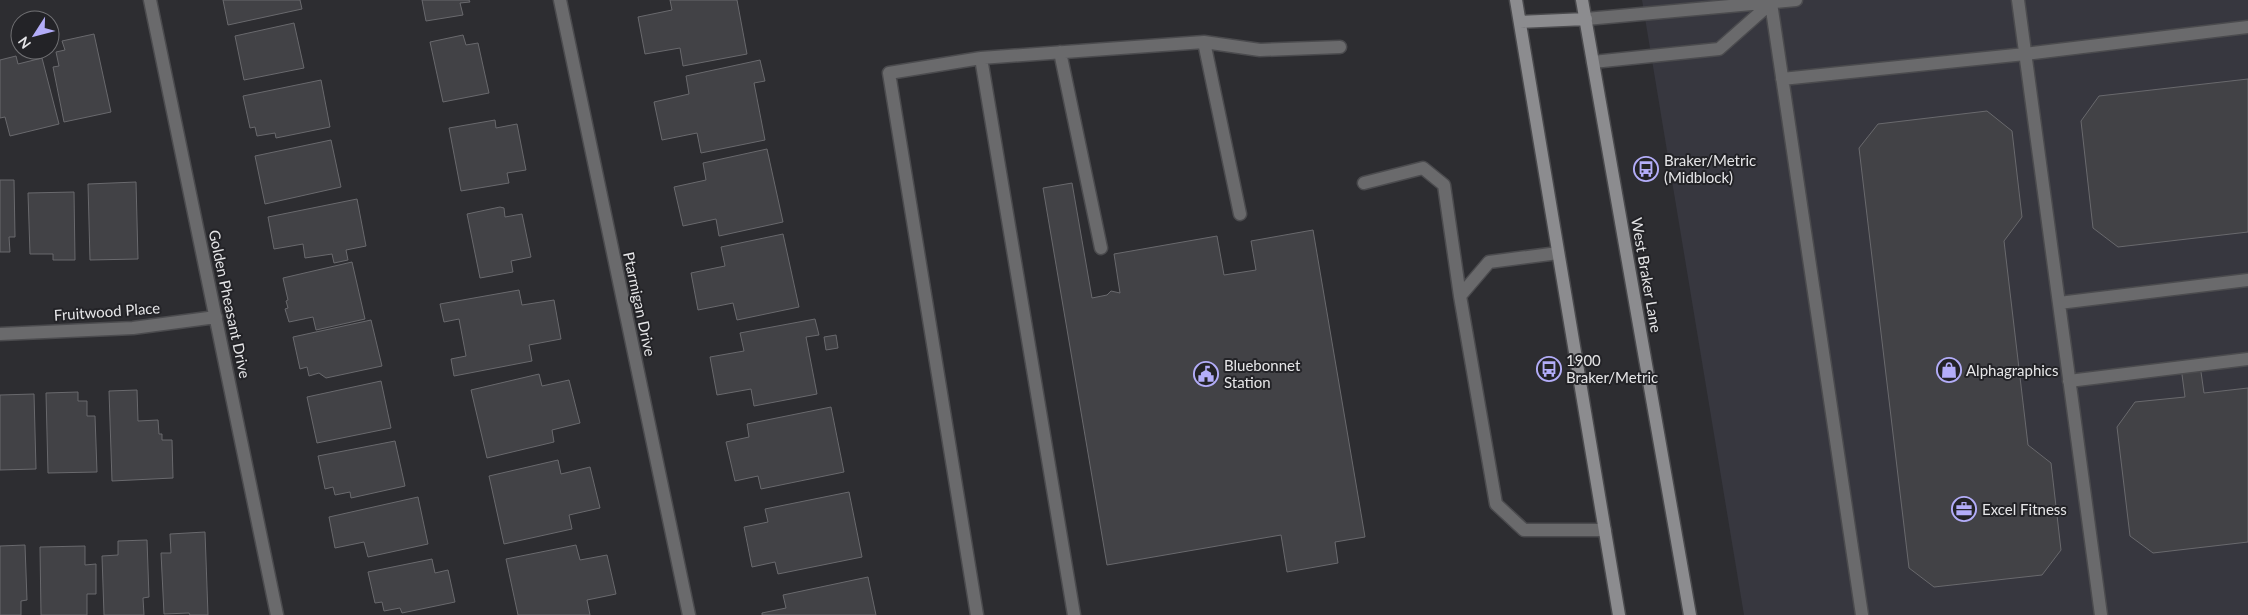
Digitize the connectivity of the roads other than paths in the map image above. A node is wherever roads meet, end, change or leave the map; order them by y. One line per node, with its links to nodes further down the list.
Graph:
1 (150, 0): 25 (street, Golden Pheasant Drive)
2 (560, 0): 31 (street, Ptarmigan Drive)
3 (1516, 0): 9 (main road)
4 (1582, 0): 8 (main road, West Braker Lane)
5 (1796, 0): 7 (street)
6 (2018, 0): 14 (street)
7 (1767, 1): 8 (street); 16 (street); 17 (street)
8 (1586, 19): 9 (main road); 16 (main road, West Braker Lane)
9 (1520, 22): 21 (main road)
10 (2248, 27): 14 (street)
11 (1204, 42): 12 (street); 13 (street); 19 (street)
12 (1340, 47)
13 (1060, 52): 15 (street); 20 (street)
14 (2025, 54): 17 (street); 24 (street)
15 (981, 58): 32 (street); 33 (street)
16 (1593, 62): 35 (main road, West Braker Lane)
17 (1782, 79): 36 (street)
18 (1364, 183): 23 (street)
19 (1240, 214)
20 (1101, 248)
21 (1558, 253): 23 (street); 29 (main road)
22 (2248, 280): 24 (street)
23 (1460, 296): 29 (street)
24 (2059, 303): 28 (street)
25 (216, 317): 26 (street, Fruitwood Place); 30 (street, Golden Pheasant Drive)
26 (0, 334)
27 (2248, 359): 28 (street)
28 (2069, 381): 37 (street)
29 (1605, 530): 34 (main road)
30 (277, 615)
31 (689, 615)
32 (977, 615)
33 (1074, 615)
34 (1619, 615)
35 (1690, 615)
36 (1862, 615)
37 (2101, 615)

